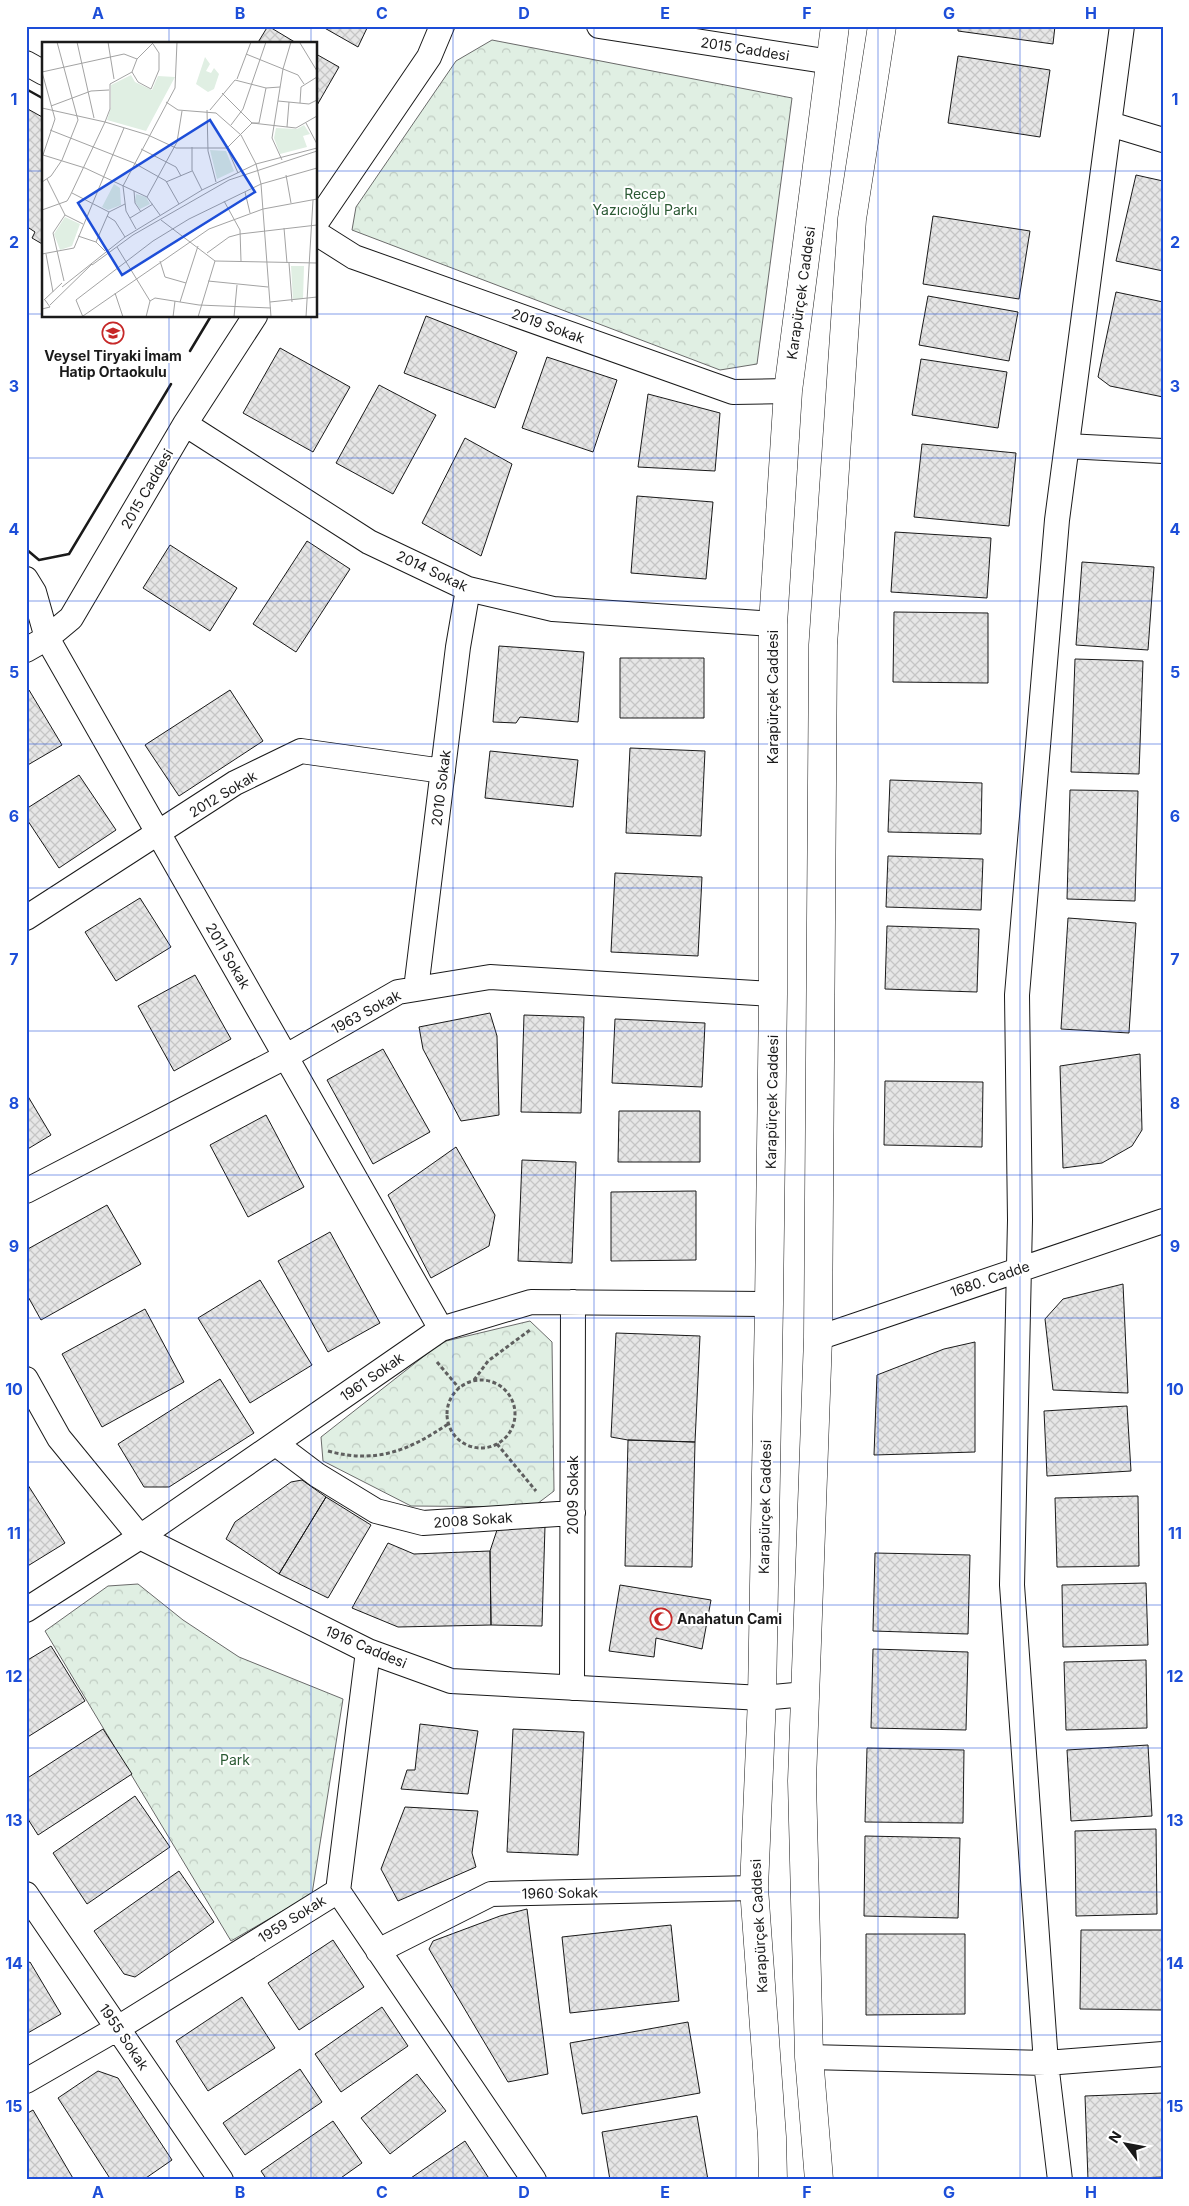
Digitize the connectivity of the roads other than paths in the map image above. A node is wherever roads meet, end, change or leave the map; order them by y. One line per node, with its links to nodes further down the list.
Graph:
1 (442, 26): 11 (street)
2 (599, 26): 6 (street, 2015 Caddesi)
3 (835, 26): 6 (main road, Karapürçek Caddesi)
4 (882, 26): 35 (main road)
5 (1122, 26): 9 (street)
6 (831, 62): 14 (main road, Karapürçek Caddesi)
7 (26, 63): 8 (street)
8 (42, 72)
9 (1110, 124): 10 (street); 16 (street)
10 (1163, 140)
11 (318, 220)
12 (318, 234): 14 (street, 2019 Sokak)
13 (254, 318): 15 (street, 2015 Caddesi)
14 (788, 391): 20 (main road, Karapürçek Caddesi)
15 (185, 424): 19 (street, 2014 Sokak); 21 (street, 2015 Caddesi)
16 (1067, 446): 17 (street); 31 (street)
17 (1163, 451)
18 (26, 579): 21 (street, 2011 Sokak)
19 (468, 588): 20 (street, 2014 Sokak); 23 (street, 2010 Sokak)
20 (773, 624): 27 (main road, Karapürçek Caddesi)
21 (47, 638): 22 (street, 2015 Caddesi); 24 (street, 2011 Sokak)
22 (26, 650)
23 (443, 770): 24 (street, 2012 Sokak); 26 (street, 2010 Sokak)
24 (158, 834): 25 (street, 2012 Sokak); 28 (street, 2011 Sokak)
25 (26, 918)
26 (416, 989): 27 (street, 1963 Sokak); 28 (street, 1963 Sokak)
27 (773, 994): 33 (main road, Karapürçek Caddesi)
28 (285, 1057): 29 (street, 1963 Sokak); 34 (street, 2011 Sokak)
29 (26, 1192)
30 (1163, 1221): 31 (street, 1680. Cadde)
31 (1018, 1270): 35 (street, 1680. Cadde); 52 (street)
32 (573, 1302): 33 (street, 1961 Sokak); 34 (street, 1961 Sokak); 38 (street, 2009 Sokak)
33 (769, 1304): 44 (main road, Karapürçek Caddesi)
34 (431, 1335): 37 (street, 1961 Sokak)
35 (818, 1338): 43 (main road)
36 (26, 1379): 39 (street, 1916 Caddesi)
37 (282, 1439): 38 (street, 2008 Sokak); 39 (street, 1961 Sokak)
38 (564, 1514): 42 (street, 2009 Sokak)
39 (140, 1537): 40 (street, 1961 Sokak); 41 (street, 1916 Caddesi)
40 (26, 1610)
41 (368, 1651): 42 (street, 1916 Caddesi); 46 (street, 1959 Sokak)
42 (572, 1688): 44 (street, 1916 Caddesi)
43 (806, 1694): 44 (street, 1916 Caddesi); 51 (main road)
44 (762, 1698): 45 (main road, Karapürçek Caddesi)
45 (754, 1888): 48 (street, 1960 Sokak); 56 (main road, Karapürçek Caddesi)
46 (338, 1891): 48 (street); 49 (street, 1959 Sokak)
47 (26, 1894): 49 (street, 1955 Sokak)
48 (378, 1951): 55 (street)
49 (118, 2028): 53 (street, 1959 Sokak); 54 (street, 1955 Sokak)
50 (1163, 2054): 52 (street)
51 (809, 2057): 52 (street); 57 (main road)
52 (1046, 2063): 58 (street)
53 (26, 2081)
54 (221, 2180)
55 (534, 2180)
56 (773, 2180)
57 (819, 2180)
58 (1060, 2180)

